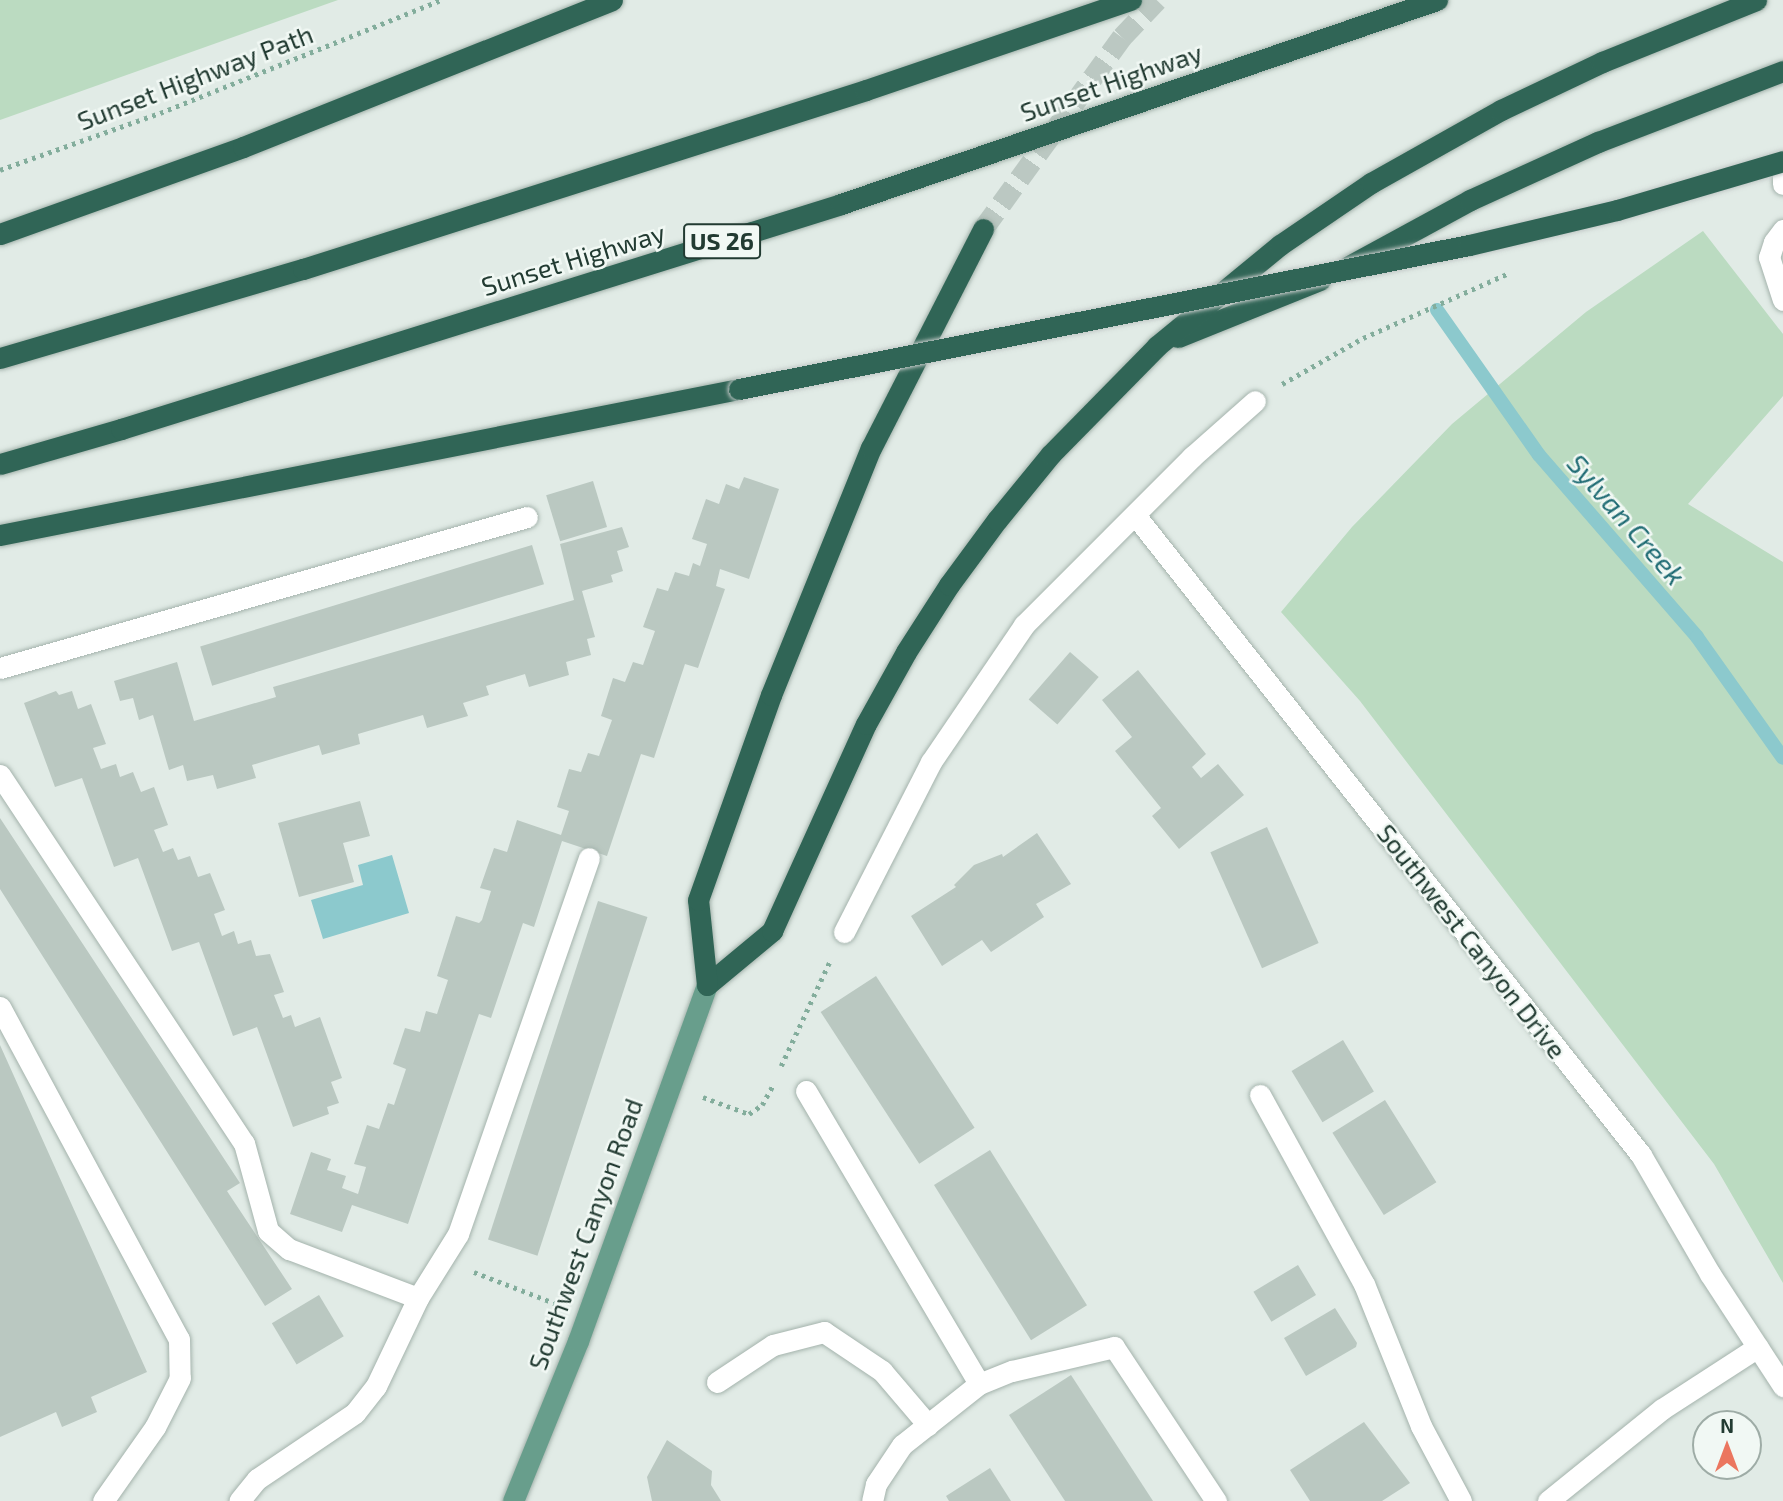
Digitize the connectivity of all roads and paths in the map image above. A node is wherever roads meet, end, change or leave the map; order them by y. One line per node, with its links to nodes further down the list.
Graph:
1 (441, 0): 8 (path, Sunset Highway Path)
2 (612, 0): 13 (highway)
3 (1131, 0): 17 (highway)
4 (1437, 0): 19 (highway, Sunset Highway / US 26)
5 (1756, 0): 16 (highway)
6 (1783, 71): 16 (highway)
7 (1783, 161): 22 (highway, bridge)
8 (0, 170)
9 (1783, 173): 10 (street)
10 (1783, 184)
11 (983, 229): 27 (highway)
12 (1783, 230): 15 (street)
13 (0, 234)
14 (1512, 272): 18 (path)
15 (1783, 300)
16 (1157, 346): 27 (highway)
17 (0, 358)
18 (1255, 401): 20 (street)
19 (0, 464)
20 (1135, 515): 26 (street); 35 (street, Southwest Canyon Drive)
21 (527, 517): 23 (street)
22 (0, 536)
23 (0, 668)
24 (0, 775): 33 (street)
25 (590, 858): 32 (street)
26 (844, 932): 29 (path)
27 (707, 985): 29 (main road, Southwest Canyon Road)
28 (0, 1007): 40 (street)
29 (669, 1085): 34 (main road, Southwest Canyon Road)
30 (806, 1091): 37 (street)
31 (1260, 1095): 45 (street)
32 (445, 1259): 33 (street); 34 (path)
33 (418, 1298): 41 (street)
34 (587, 1315): 42 (main road, Southwest Canyon Road)
35 (1758, 1348): 38 (street, Southwest Canyon Drive); 46 (street)
36 (717, 1382): 39 (street)
37 (979, 1384): 39 (street); 44 (street)
38 (1783, 1385)
39 (928, 1425): 43 (street)
40 (103, 1501)
41 (239, 1501)
42 (513, 1501)
43 (872, 1501)
44 (1216, 1501)
45 (1461, 1501)
46 (1548, 1501)

